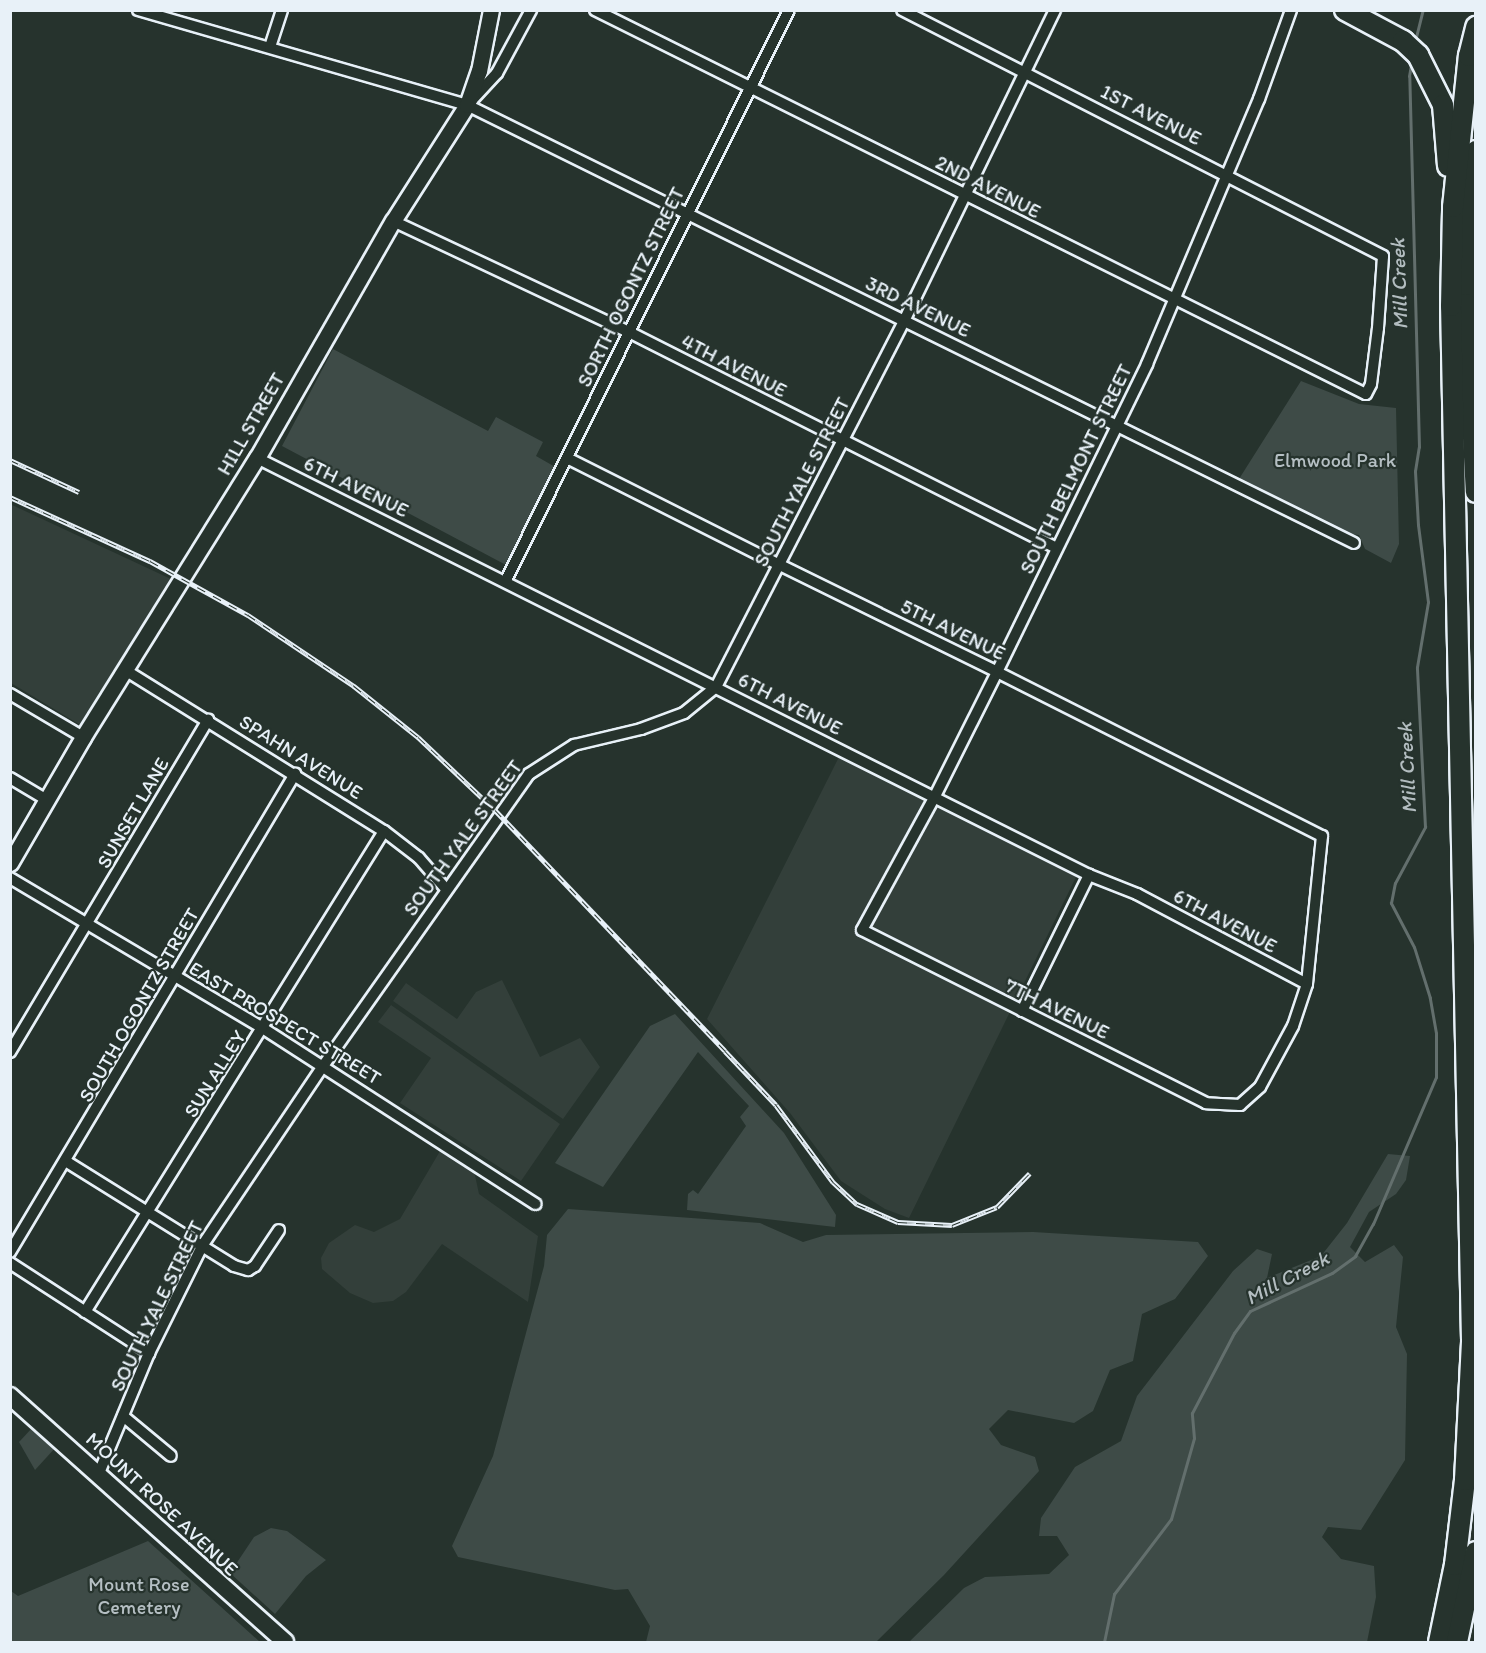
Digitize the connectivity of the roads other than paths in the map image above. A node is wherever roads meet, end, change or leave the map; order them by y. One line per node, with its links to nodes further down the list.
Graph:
1 (138, 10): 12 (street, 3RD AVENUE)
2 (282, 10): 12 (street)
3 (491, 10): 15 (main road)
4 (531, 10): 15 (street, HILL STREET)
5 (595, 10): 14 (street, 2ND AVENUE)
6 (789, 10): 14 (street, SORTH OGONTZ STREET)
7 (902, 10): 13 (street, 1ST AVENUE)
8 (1055, 10): 13 (street, SOUTH YALE STREET)
9 (1292, 10): 17 (street, SOUTH BELMONT STREET)
10 (1345, 10): 21 (highway)
11 (1476, 27): 21 (highway)
12 (270, 47): 15 (street, 3RD AVENUE)
13 (1027, 73): 17 (street, 1ST AVENUE); 18 (street, SOUTH YALE STREET)
14 (751, 88): 18 (street, 2ND AVENUE); 19 (street, SORTH OGONTZ STREET)
15 (467, 105): 19 (street, 3RD AVENUE); 20 (main road, HILL STREET)
16 (1476, 151): 28 (highway)
17 (1227, 174): 22 (street, SOUTH BELMONT STREET); 26 (street, 1ST AVENUE)
18 (963, 195): 22 (street, 2ND AVENUE); 23 (street, SOUTH YALE STREET)
19 (687, 212): 23 (street, 3RD AVENUE); 24 (street, SORTH OGONTZ STREET)
20 (393, 221): 24 (street, 4TH AVENUE); 30 (main road, HILL STREET)
21 (1452, 231): 75 (highway)
22 (1177, 301): 26 (street, 2ND AVENUE); 27 (street, SOUTH BELMONT STREET)
23 (904, 321): 27 (street, 3RD AVENUE); 29 (street, SOUTH YALE STREET)
24 (629, 332): 29 (street, 4TH AVENUE); 31 (street, SORTH OGONTZ STREET)
25 (1476, 393): 28 (highway)
26 (1366, 394)
27 (1118, 424): 33 (street, 3RD AVENUE); 34 (street, SOUTH BELMONT STREET)
28 (1474, 424): 32 (highway)
29 (842, 442): 34 (street, 4TH AVENUE); 35 (street, SOUTH YALE STREET)
30 (257, 458): 36 (street, 6TH AVENUE); 37 (main road, HILL STREET)
31 (567, 458): 35 (street, 5TH AVENUE); 36 (street, SORTH OGONTZ STREET)
32 (1476, 492)
33 (1354, 543)
34 (1057, 548): 38 (street, SOUTH BELMONT STREET)
35 (780, 565): 38 (street, 5TH AVENUE); 39 (street, SOUTH YALE STREET)
36 (506, 580): 39 (street, 6TH AVENUE)
37 (125, 670): 41 (street, SPAHN AVENUE); 42 (main road, HILL STREET)
38 (997, 672): 45 (street, SOUTH BELMONT STREET); 55 (street, 5TH AVENUE)
39 (716, 687): 45 (street, 6TH AVENUE); 51 (street, SOUTH YALE STREET)
40 (10, 694): 42 (street)
41 (208, 720): 43 (street, SPAHN AVENUE); 52 (street, SUNSET LANE)
42 (83, 737): 46 (main road, HILL STREET)
43 (296, 774): 47 (street, SPAHN AVENUE); 54 (street, SOUTH OGONTZ STREET)
44 (10, 778): 46 (street)
45 (935, 796): 49 (street, 6TH AVENUE); 53 (street, SOUTH BELMONT STREET)
46 (47, 800): 48 (main road, HILL STREET)
47 (384, 831): 51 (street, SPAHN AVENUE); 57 (street, SUN ALLEY)
48 (11, 860)
49 (1089, 875): 55 (street, 6TH AVENUE); 56 (street)
50 (10, 878): 52 (street, EAST PROSPECT STREET)
51 (446, 889): 59 (street, SOUTH YALE STREET)
52 (90, 923): 54 (street, EAST PROSPECT STREET); 58 (street, SUNSET LANE)
53 (862, 930): 56 (street, 7TH AVENUE)
54 (176, 977): 57 (street, EAST PROSPECT STREET); 60 (street, SOUTH OGONTZ STREET)
55 (1307, 984): 56 (street, 7TH AVENUE)
56 (1022, 1011)
57 (264, 1029): 59 (street, EAST PROSPECT STREET); 62 (street, SUN ALLEY)
58 (10, 1052)
59 (323, 1066): 61 (street, EAST PROSPECT STREET); 64 (street, SOUTH YALE STREET)
60 (67, 1162): 62 (street); 65 (street, SOUTH OGONTZ STREET)
61 (536, 1204)
62 (150, 1212): 64 (street); 67 (street, SUN ALLEY)
63 (279, 1230): 64 (street)
64 (202, 1246): 68 (street, SOUTH YALE STREET)
65 (10, 1252)
66 (10, 1263): 67 (street)
67 (85, 1312): 68 (street)
68 (149, 1353): 70 (street, SOUTH YALE STREET)
69 (10, 1396): 72 (main road, MOUNT ROSE AVENUE)
70 (123, 1416): 71 (street); 72 (street, SOUTH YALE STREET)
71 (171, 1456)
72 (99, 1473): 74 (main road, MOUNT ROSE AVENUE)
73 (1476, 1552): 76 (highway)
74 (285, 1642)
75 (1439, 1642)
76 (1457, 1642)

